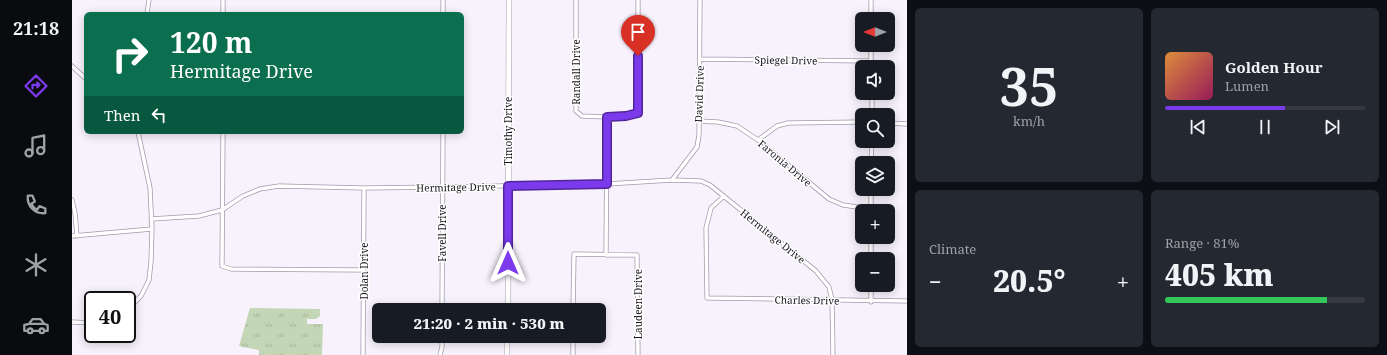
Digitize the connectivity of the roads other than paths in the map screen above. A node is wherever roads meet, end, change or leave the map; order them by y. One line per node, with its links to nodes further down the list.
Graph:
1 (149, 0): 9 (street)
2 (223, 0): 10 (street)
3 (443, 0): 11 (street)
4 (509, 0): 28 (street, Timothy Drive)
5 (576, 0): 17 (street, Randall Drive)
6 (638, 0): 17 (street)
7 (700, 0): 13 (street, David Drive)
8 (871, 0): 12 (street)
9 (147, 12)
10 (223, 12)
11 (443, 12)
12 (871, 12)
13 (700, 59): 14 (street, Spiegel Drive); 18 (street, David Drive)
14 (855, 61)
15 (72, 66): 16 (street)
16 (84, 77)
17 (607, 117): 27 (street)
18 (698, 121): 25 (street, Faronia Drive); 26 (street, David Drive)
19 (855, 122): 25 (street)
20 (895, 123): 21 (street)
21 (907, 124)
22 (138, 134): 35 (street)
23 (223, 134): 34 (street)
24 (443, 134): 29 (street, Favell Drive)
25 (758, 140): 33 (street, Faronia Drive)
26 (672, 180): 27 (street, Hermitage Drive); 31 (street, Hermitage Drive)
27 (607, 184): 28 (street, Hermitage Drive); 39 (street)
28 (508, 186): 29 (street, Hermitage Drive); 47 (street, Timothy Drive)
29 (442, 187): 30 (street, Hermitage Drive); 46 (street, Favell Drive)
30 (364, 188): 34 (street, Hermitage Drive); 40 (street, Dolan Drive)
31 (724, 196): 42 (street, Hermitage Drive); 42 (street, Charles Drive)
32 (72, 200): 38 (street)
33 (855, 208)
34 (222, 210): 35 (street, Hermitage Drive); 40 (street)
35 (151, 219): 36 (street)
36 (152, 229): 38 (street); 43 (street)
37 (72, 236): 38 (street)
38 (77, 236)
39 (606, 255): 48 (street); 58 (street, Laudeen Drive)
40 (364, 270): 54 (street, Dolan Drive)
41 (871, 292): 45 (street)
42 (832, 300): 45 (street, Charles Drive); 59 (street, Hermitage Drive)
43 (136, 301)
44 (907, 301): 45 (street, Charles Drive)
45 (871, 302)
46 (442, 303)
47 (508, 303)
48 (573, 303)
49 (72, 322): 50 (street)
50 (84, 323)
51 (442, 343): 55 (street)
52 (508, 343): 56 (street)
53 (573, 343): 57 (street)
54 (363, 355)
55 (440, 355)
56 (507, 355)
57 (573, 355)
58 (638, 355)
59 (833, 355)

